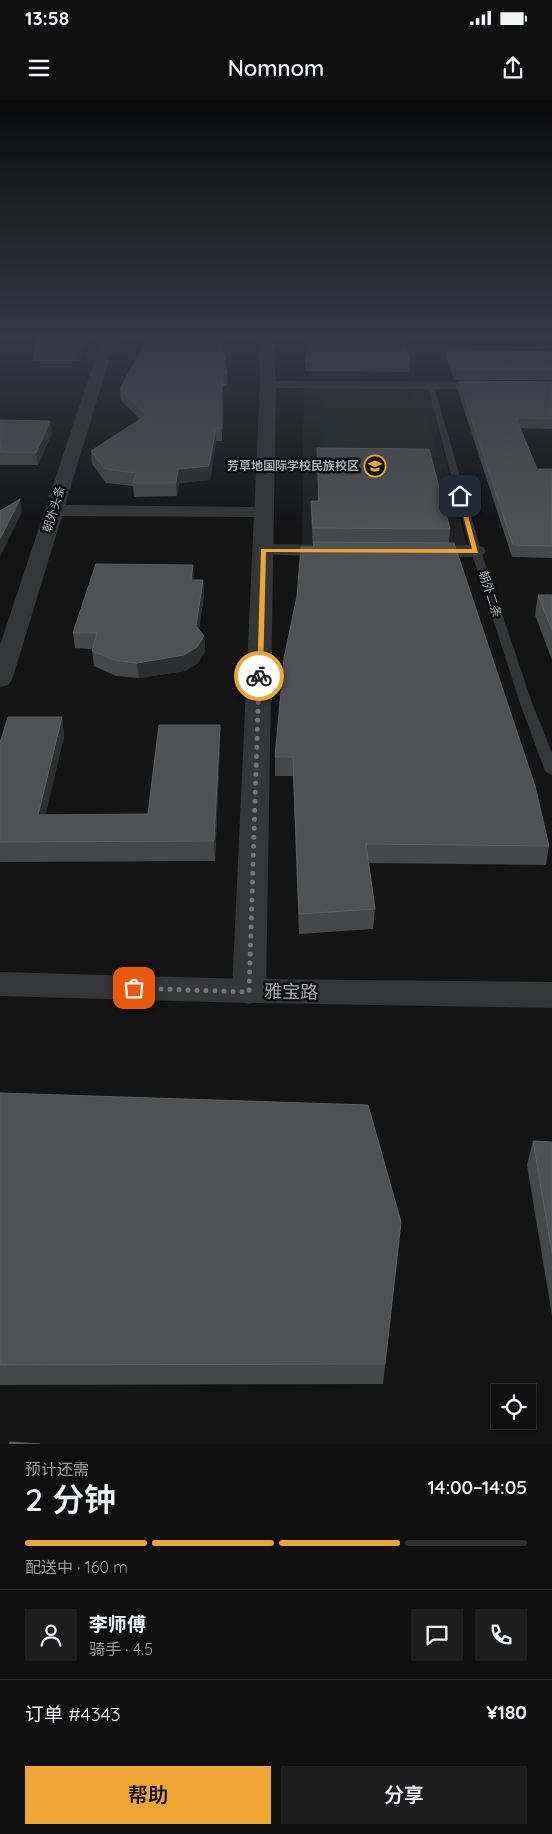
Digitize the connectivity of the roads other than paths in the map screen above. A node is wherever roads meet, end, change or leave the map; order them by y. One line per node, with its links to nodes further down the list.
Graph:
1 (89, 401): 4 (street, 朝外头条)
2 (268, 401): 5 (street)
3 (434, 401): 9 (lane, 朝外二条)
4 (53, 510): 5 (street); 10 (street, 朝外头条)
5 (264, 512): 6 (street)
6 (264, 550): 7 (street); 13 (street)
7 (350, 551)
8 (408, 551): 9 (street)
9 (476, 551): 11 (lane, 朝外二条)
10 (0, 680)
11 (552, 771)
12 (0, 984): 13 (street, 雅宝路)
13 (249, 992): 14 (street, 雅宝路)
14 (552, 996)

